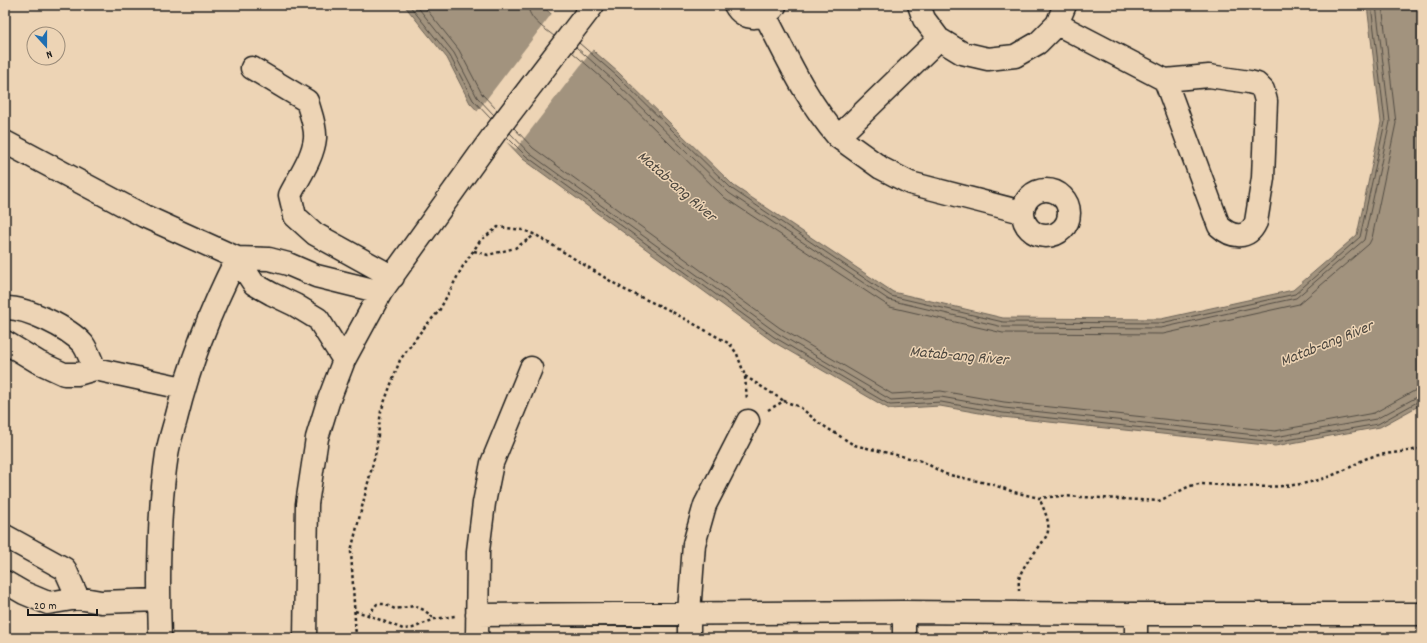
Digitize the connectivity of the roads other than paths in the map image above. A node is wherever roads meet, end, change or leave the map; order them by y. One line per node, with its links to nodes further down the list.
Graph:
1 (593, 5): 13 (street)
2 (735, 5): 4 (street)
3 (919, 5): 6 (street)
4 (771, 10): 9 (street)
5 (1061, 14): 6 (street); 8 (street)
6 (939, 39): 9 (street)
7 (252, 68): 13 (street)
8 (1165, 80): 8 (street)
9 (838, 137): 11 (street)
10 (5, 142): 12 (street)
11 (1022, 212)
12 (237, 258): 13 (street); 16 (street); 19 (street)
13 (387, 284): 16 (street)
14 (5, 308): 18 (street)
15 (5, 342): 18 (street)
16 (344, 360): 31 (street)
17 (531, 368): 29 (street)
18 (95, 369): 19 (street)
19 (183, 388): 24 (street)
20 (748, 421): 26 (street)
21 (5, 536): 23 (street)
22 (5, 582): 23 (street)
23 (78, 598): 24 (street)
24 (159, 600): 30 (street)
25 (904, 612): 26 (street); 27 (street); 34 (street)
26 (689, 613): 29 (street); 33 (street)
27 (1136, 614): 28 (street); 35 (street)
28 (1422, 614)
29 (477, 615): 32 (street)
30 (160, 638)
31 (306, 638)
32 (477, 638)
33 (689, 638)
34 (904, 638)
35 (1136, 638)

